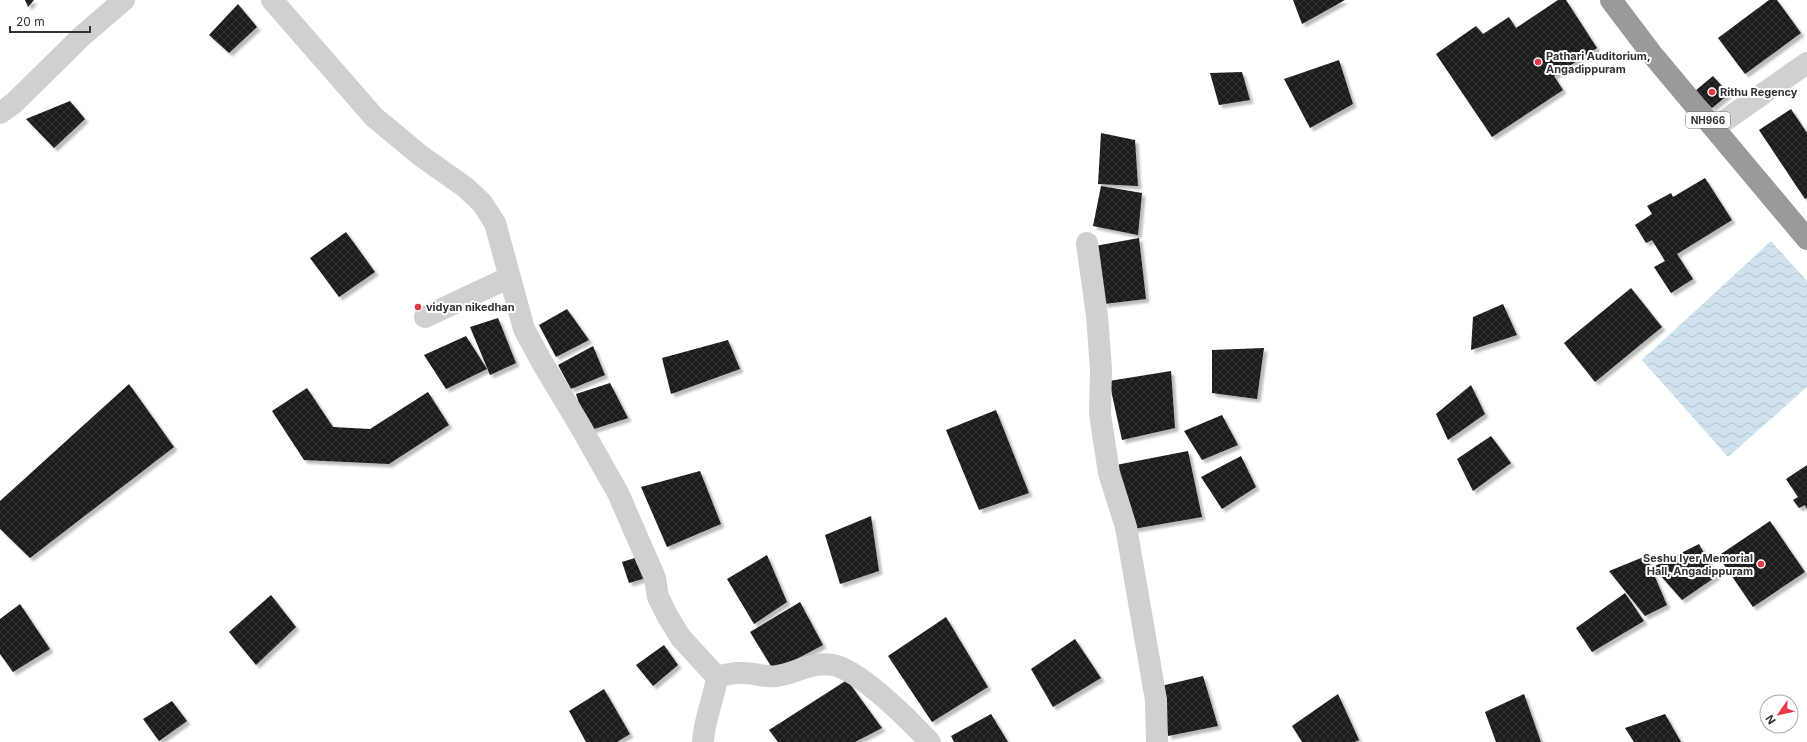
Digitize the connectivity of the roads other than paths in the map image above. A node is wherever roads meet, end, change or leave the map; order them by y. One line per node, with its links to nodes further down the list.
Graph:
1 (124, 0): 5 (street)
2 (272, 0): 9 (street)
3 (1611, 0): 6 (highway, NH966)
4 (1807, 63): 6 (street)
5 (0, 113)
6 (1714, 128): 7 (highway, NH966)
7 (1807, 239)
8 (1087, 243): 14 (street)
9 (510, 276): 10 (street); 11 (street)
10 (425, 316)
11 (717, 677): 12 (street); 13 (street)
12 (703, 742)
13 (930, 742)
14 (1157, 742)

